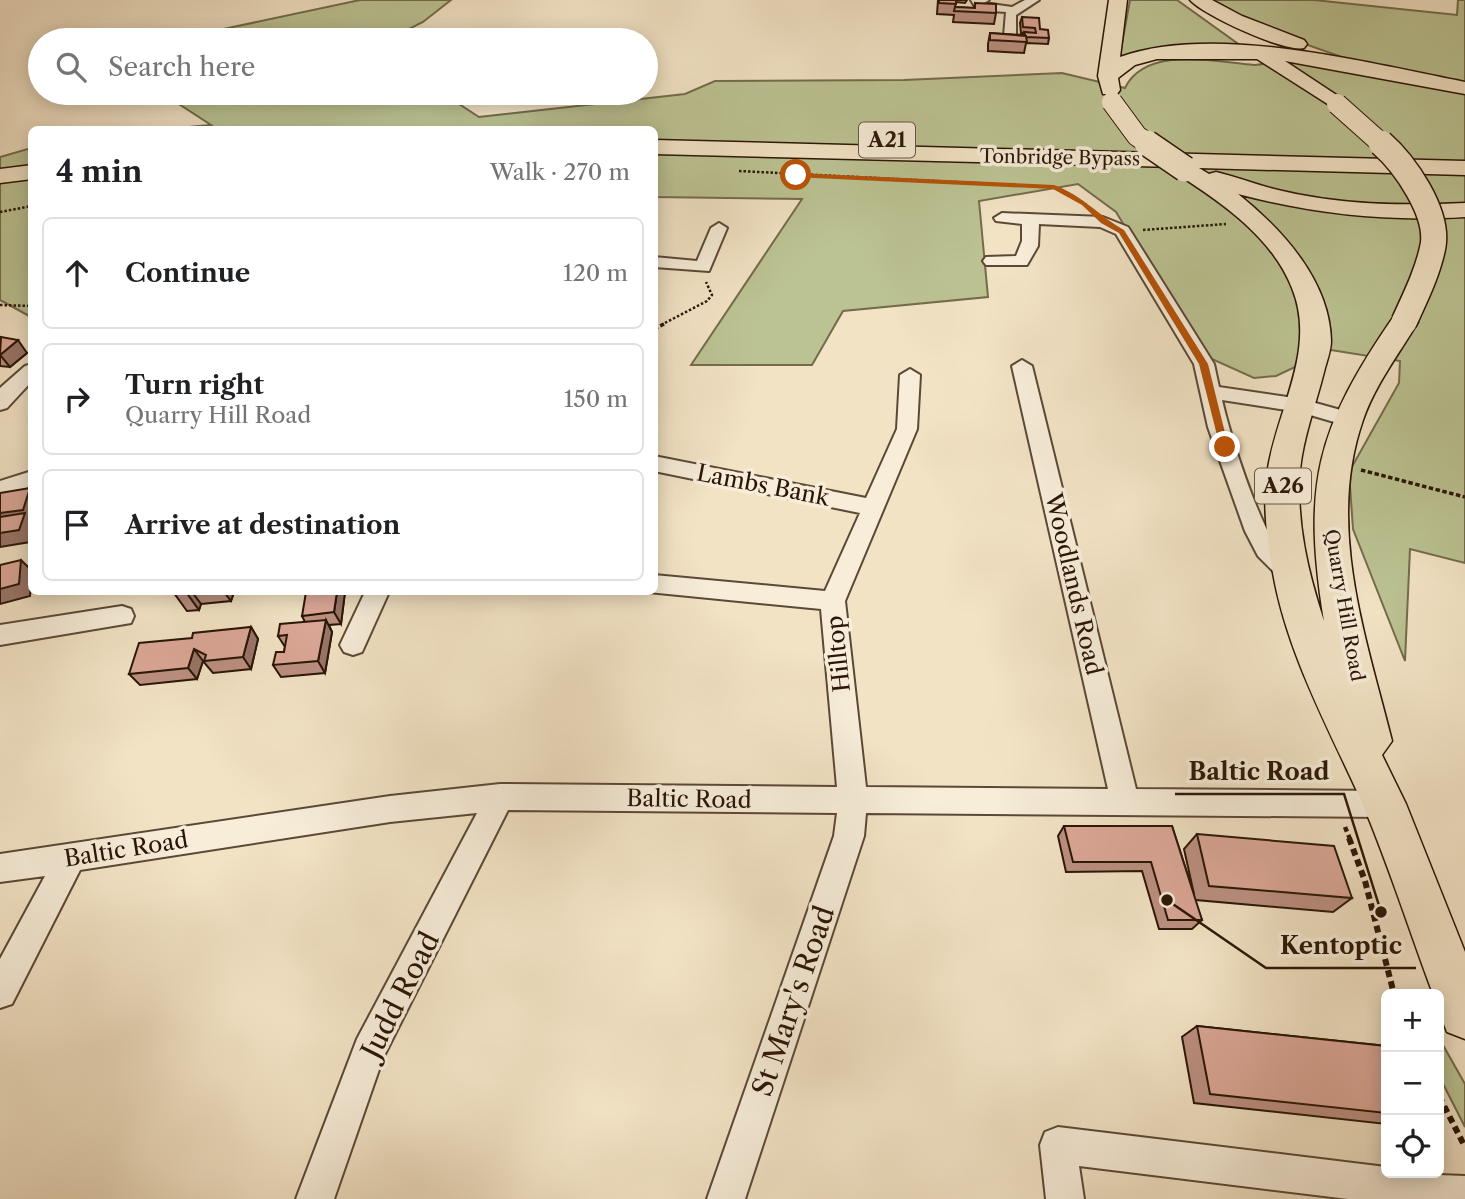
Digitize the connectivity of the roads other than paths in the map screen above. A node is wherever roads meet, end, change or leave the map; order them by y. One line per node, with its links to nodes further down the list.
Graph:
1 (985, 0): 6 (street)
2 (1033, 0): 6 (street)
3 (1118, 0): 11 (highway, A26)
4 (1181, 0): 9 (highway, Quarry Hill Road / A26)
5 (1199, 0): 12 (highway)
6 (1007, 8): 7 (street)
7 (1010, 36)
8 (1183, 50): 9 (highway); 10 (highway, A26); 11 (highway, A26)
9 (1260, 53): 10 (highway, Quarry Hill Road / A26); 12 (highway)
10 (1282, 69): 35 (highway, Quarry Hill Road / A26, bridge)
11 (1108, 76): 22 (highway, Quarry Hill Road / A26, bridge)
12 (1402, 76): 13 (highway)
13 (1465, 88)
14 (658, 135): 16 (highway, Tonbridge Bypass / A21)
15 (658, 147): 19 (highway, Tonbridge Bypass / A21)
16 (1465, 155)
17 (28, 160): 18 (highway)
18 (0, 164)
19 (1465, 168)
20 (28, 173): 21 (highway)
21 (0, 176)
22 (1226, 188): 23 (highway); 34 (highway, Quarry Hill Road / A26)
23 (1465, 210)
24 (1002, 218): 25 (street)
25 (1030, 219): 27 (street); 32 (street, Quarry Hill Road)
26 (719, 228): 28 (street)
27 (992, 261)
28 (658, 263)
29 (1022, 366): 49 (street, Woodlands Road)
30 (28, 374): 33 (street)
31 (910, 375): 39 (street)
32 (1212, 393): 34 (street); 40 (street, Quarry Hill Road)
33 (0, 404)
34 (1301, 406): 35 (street); 40 (highway, Quarry Hill Road / A26)
35 (1348, 419): 50 (highway, Quarry Hill Road / A26)
36 (658, 464): 39 (street, Lambs Bank)
37 (28, 478): 38 (street)
38 (2, 481)
39 (872, 507): 43 (street)
40 (1292, 575): 50 (highway, Quarry Hill Road / A26)
41 (658, 584): 43 (street, Hilltop)
42 (376, 595): 46 (street)
43 (833, 601): 48 (street, Hilltop)
44 (122, 616): 45 (street)
45 (0, 635)
46 (353, 645)
47 (500, 797): 48 (street, Baltic Road); 51 (street, Baltic Road); 56 (street, Judd Road)
48 (853, 802): 49 (street, Baltic Road); 57 (street, St Mary's Road)
49 (1125, 802): 50 (street, Baltic Road)
50 (1384, 804): 53 (highway, Quarry Hill Road / A26)
51 (70, 858): 52 (street, Baltic Road); 54 (street)
52 (0, 868)
53 (1460, 987)
54 (0, 992)
55 (1465, 1195): 58 (street)
56 (315, 1199)
57 (726, 1199)
58 (1065, 1199)

